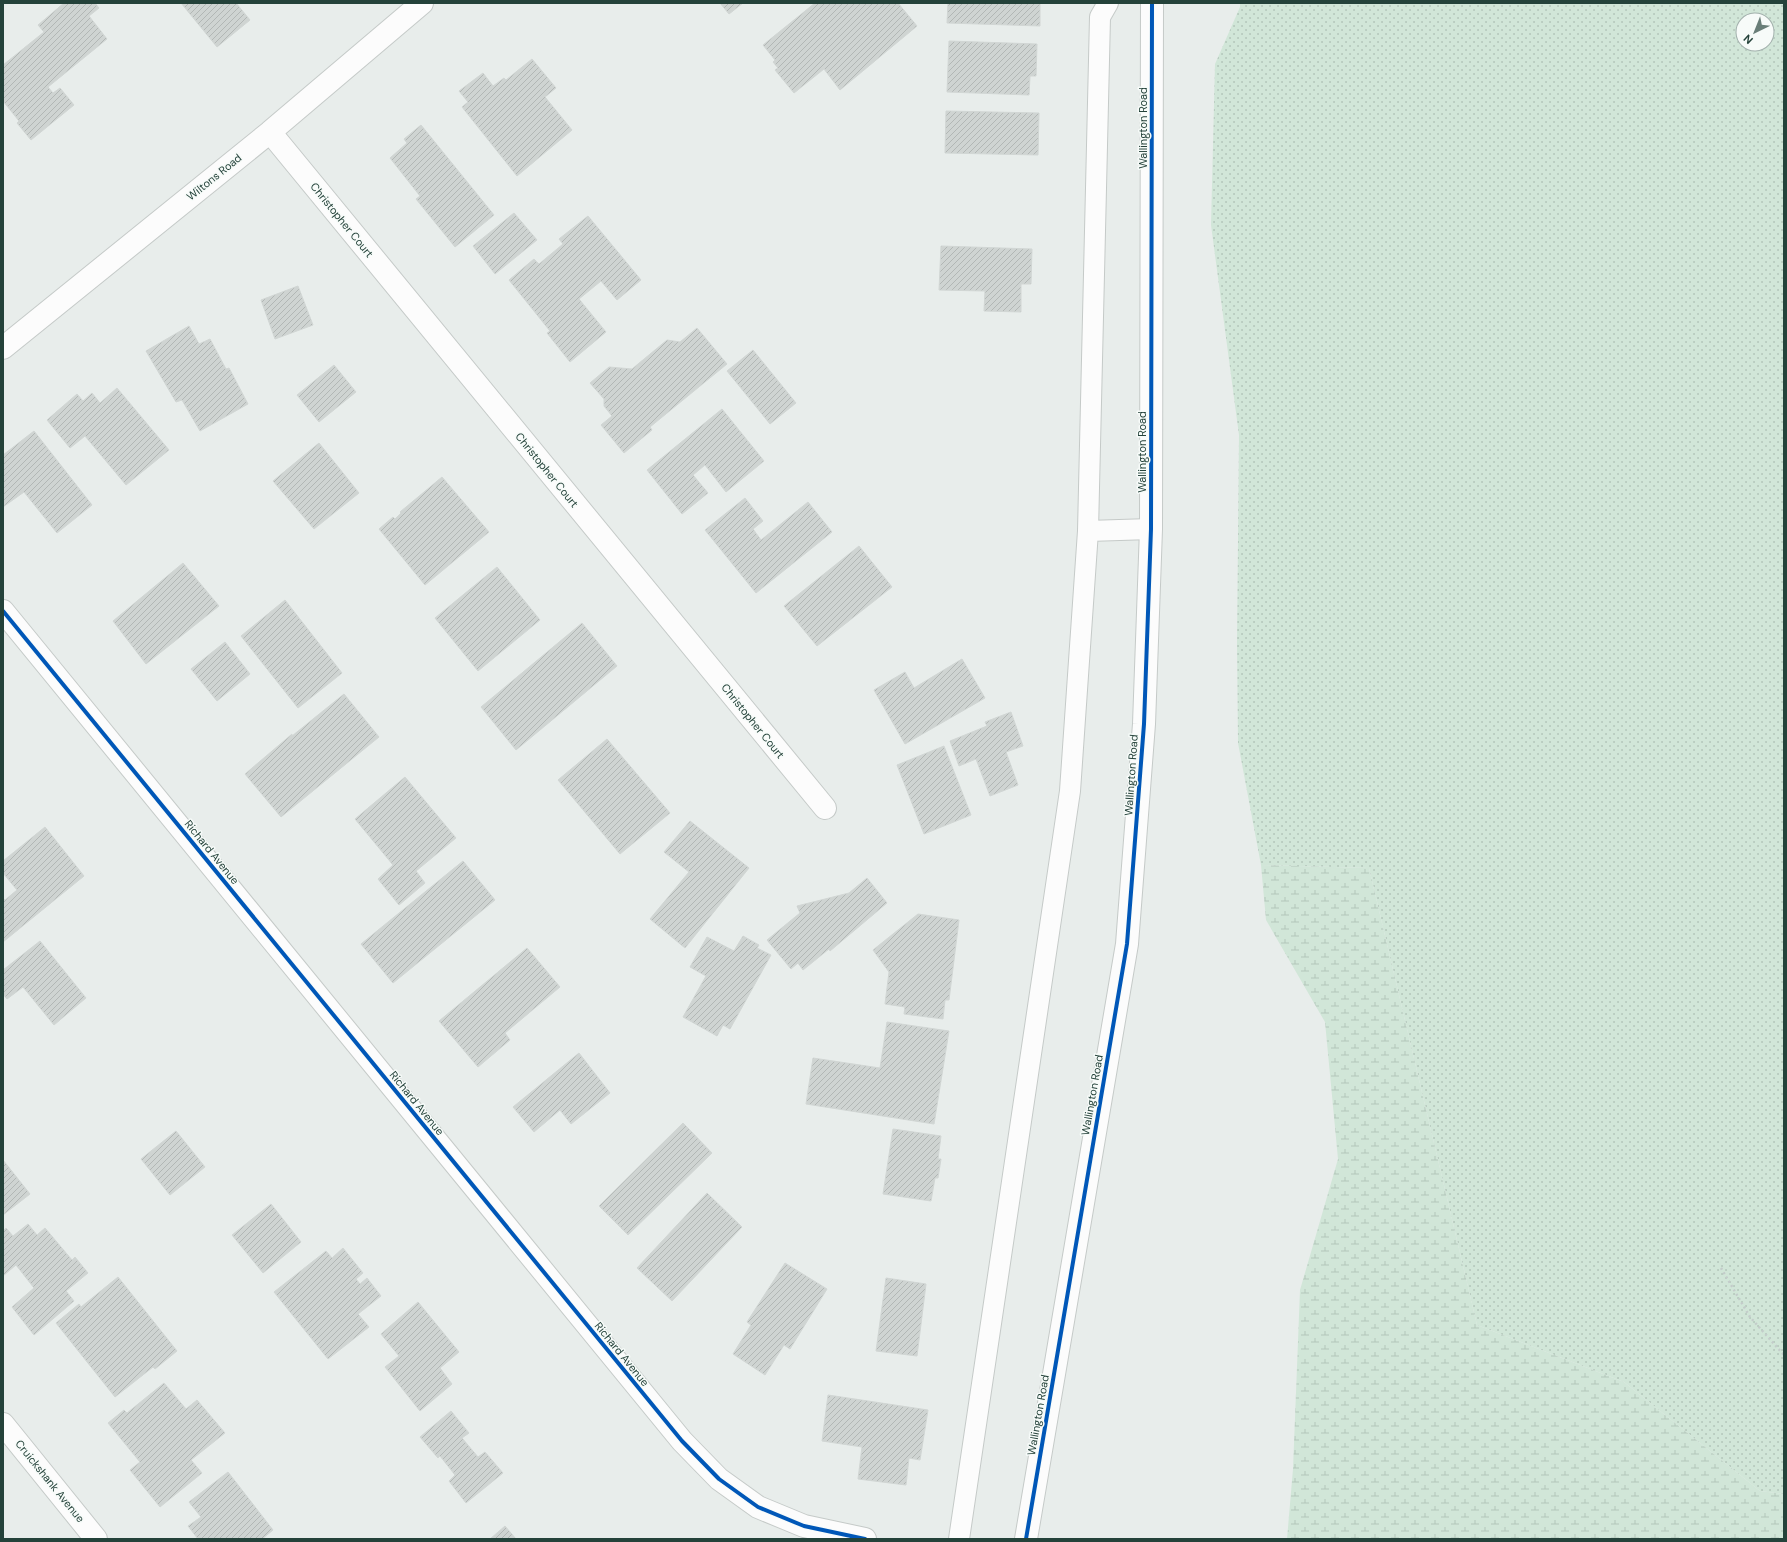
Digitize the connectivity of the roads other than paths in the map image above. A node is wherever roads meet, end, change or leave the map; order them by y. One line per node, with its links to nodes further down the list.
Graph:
1 (422, 3): 4 (street, Wiltons Road)
2 (1108, 3): 7 (lane)
3 (1152, 3): 6 (street, Wallington Road)
4 (270, 132): 5 (street, Wiltons Road); 9 (street, Christopher Court)
5 (3, 348)
6 (1151, 530): 7 (lane); 14 (street, Wallington Road)
7 (1088, 531): 13 (lane)
8 (3, 611): 12 (street, Richard Avenue)
9 (825, 808)
10 (3, 1424): 11 (street, Cruickshank Avenue)
11 (96, 1539)
12 (865, 1539)
13 (959, 1539)
14 (1026, 1539)

